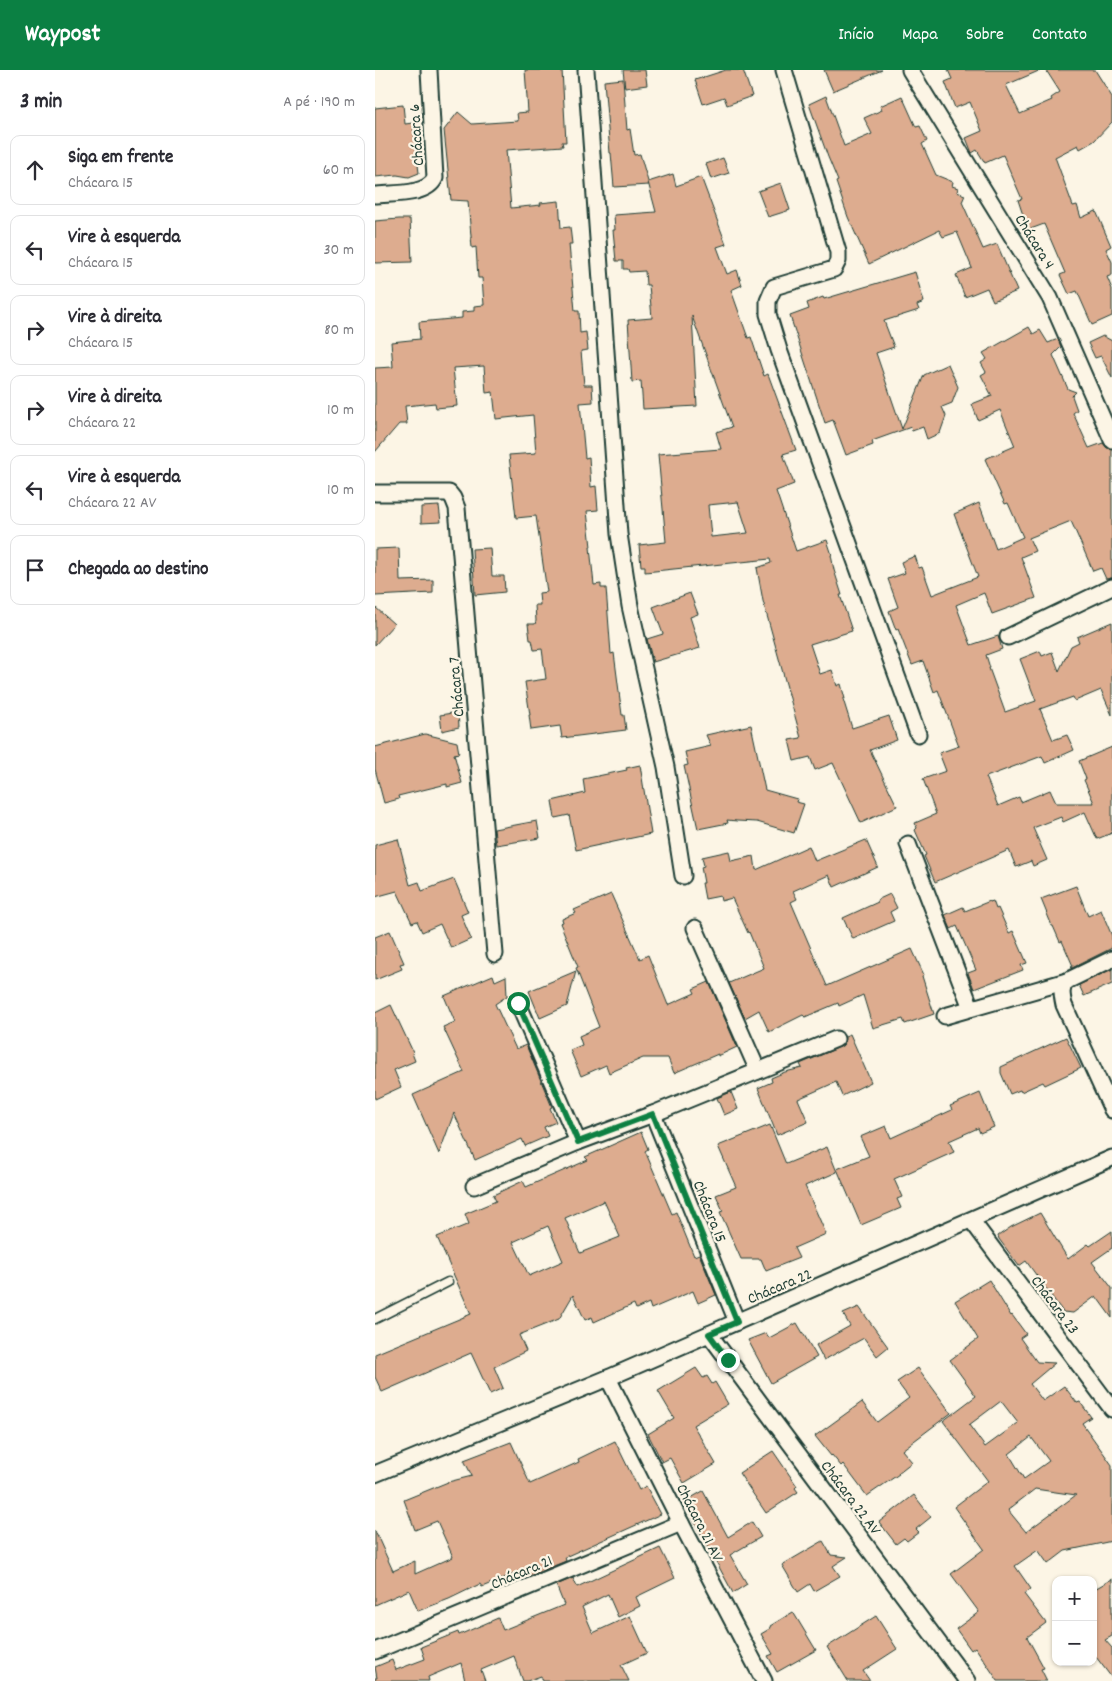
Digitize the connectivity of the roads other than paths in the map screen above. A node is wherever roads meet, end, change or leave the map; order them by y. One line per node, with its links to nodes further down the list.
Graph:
1 (429, 70): 5 (street, Chácara 6)
2 (586, 70): 12 (street)
3 (784, 70): 10 (street)
4 (910, 70): 6 (street, Chácara 4)
5 (375, 195)
6 (1112, 440)
7 (375, 493): 14 (street, Chácara 7)
8 (1112, 587): 9 (street)
9 (1008, 637)
10 (918, 734)
11 (908, 844): 18 (street)
12 (683, 876)
13 (695, 928): 21 (street)
14 (495, 954)
15 (1112, 958): 16 (street)
16 (1067, 981): 18 (street); 22 (street)
17 (518, 1003): 24 (street)
18 (971, 1008): 19 (street)
19 (945, 1016)
20 (836, 1039): 21 (street)
21 (758, 1071): 23 (street)
22 (1112, 1110)
23 (653, 1114): 24 (street); 30 (street, Chácara 15)
24 (578, 1142): 26 (street)
25 (1112, 1158): 27 (street, Chácara 22)
26 (474, 1186)
27 (972, 1221): 30 (street, Chácara 22); 33 (street, Chácara 23)
28 (448, 1282): 29 (lane)
29 (375, 1319)
30 (737, 1322): 31 (street, Chácara 22)
31 (709, 1334): 32 (street, Chácara 22); 38 (street, Chácara 22 AV)
32 (608, 1378): 34 (street, Chácara 22); 35 (street, Chácara 21 AV)
33 (1112, 1409)
34 (375, 1474)
35 (681, 1523): 36 (street, Chácara 21); 37 (street, Chácara 21 AV)
36 (375, 1651)
37 (764, 1681)
38 (967, 1681)

